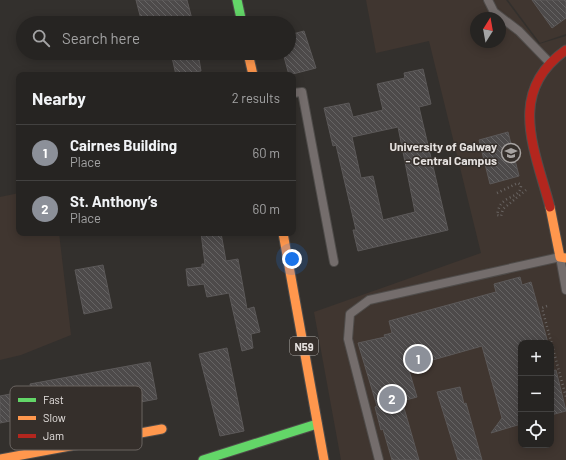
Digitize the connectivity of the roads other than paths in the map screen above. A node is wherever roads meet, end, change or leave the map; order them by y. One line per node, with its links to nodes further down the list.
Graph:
1 (237, 0): 3 (street)
2 (488, 0): 6 (lane)
3 (240, 16)
4 (566, 50): 6 (street)
5 (250, 60): 7 (street)
6 (550, 64): 10 (street)
7 (252, 72)
8 (296, 93): 11 (lane)
9 (284, 236): 13 (street, N59)
10 (563, 257): 12 (lane); 22 (lane)
11 (334, 262)
12 (566, 290)
13 (318, 424): 20 (street); 21 (street, N59)
14 (162, 429): 15 (street)
15 (142, 433)
16 (44, 450): 17 (street)
17 (38, 451): 18 (street); 19 (lane)
18 (0, 459)
19 (45, 460)
20 (203, 460)
21 (324, 460)
22 (378, 460)

